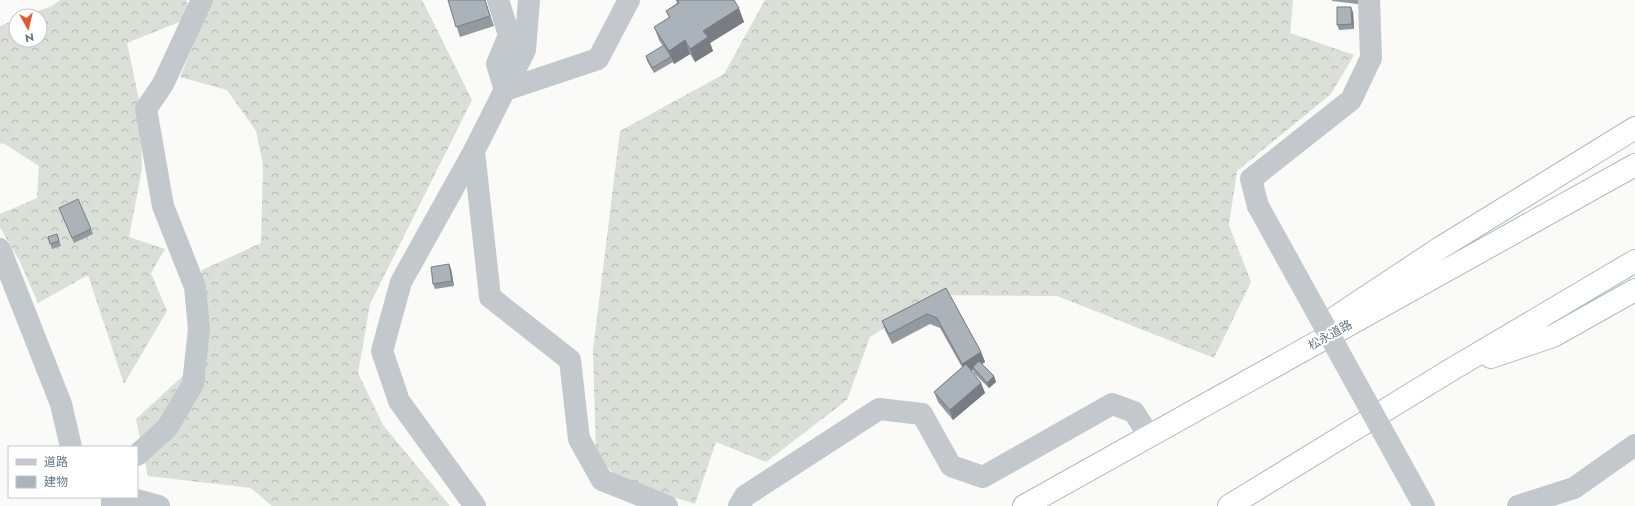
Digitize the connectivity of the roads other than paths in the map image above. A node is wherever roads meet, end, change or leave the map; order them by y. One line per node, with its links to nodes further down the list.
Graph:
1 (202, 0): 18 (street)
2 (498, 0): 6 (street)
3 (629, 0): 6 (street)
4 (1369, 0): 26 (street, bridge)
5 (523, 2): 6 (street)
6 (505, 90): 8 (street)
7 (1635, 128): 14 (highway)
8 (474, 151): 21 (street); 22 (street)
9 (1635, 165): 14 (highway, 松永道路)
10 (0, 249): 17 (street)
11 (1635, 261): 13 (highway)
12 (1635, 290): 13 (highway)
13 (1449, 371): 25 (highway)
14 (1199, 408): 15 (highway, 松永道路)
15 (1149, 436): 23 (street); 24 (highway, 松永道路)
16 (1635, 445): 27 (street)
17 (71, 446)
18 (138, 454)
19 (130, 498): 20 (street)
20 (159, 506)
21 (474, 506)
22 (667, 506)
23 (739, 506)
24 (1024, 506)
25 (1228, 506)
26 (1424, 506)
27 (1518, 506)

